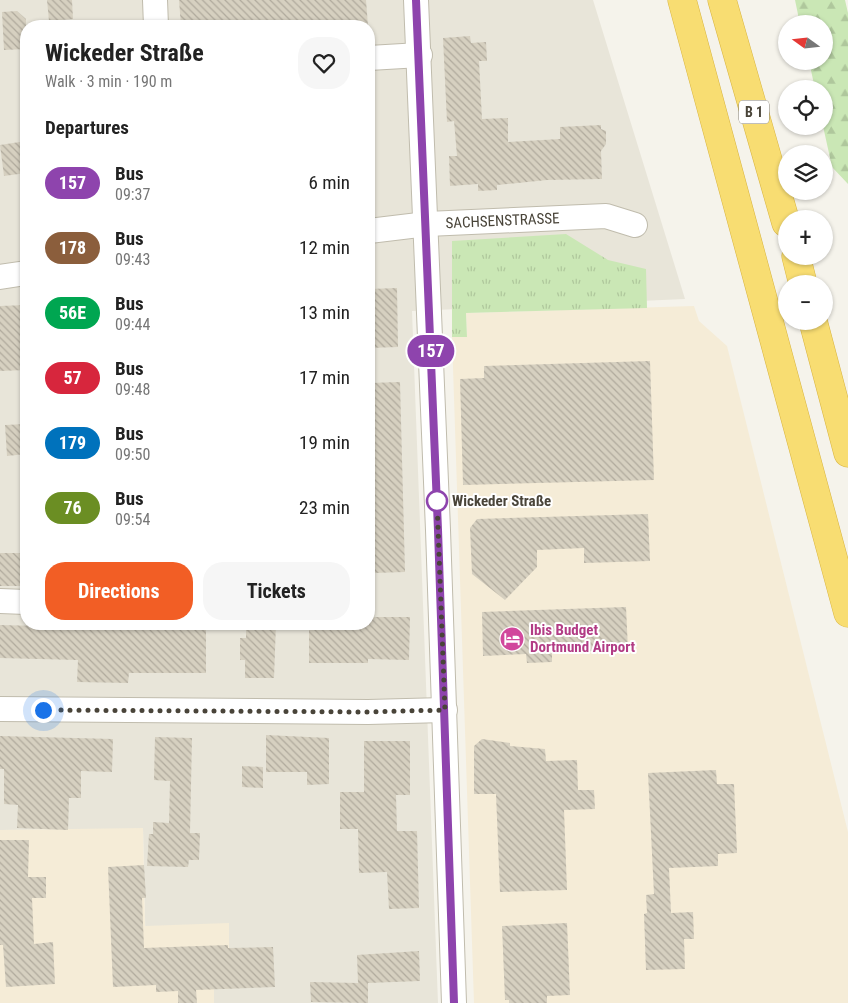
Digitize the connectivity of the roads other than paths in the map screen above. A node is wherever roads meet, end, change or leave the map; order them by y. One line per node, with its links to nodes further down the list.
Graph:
1 (155, 0): 5 (street)
2 (416, 0): 6 (street)
3 (682, 0): 18 (highway, B 1)
4 (722, 0): 8 (highway, B 1)
5 (156, 20)
6 (420, 55): 7 (street); 9 (street)
7 (375, 58)
8 (782, 210)
9 (426, 224): 10 (street, SACHSENSTRASSE); 11 (street, SACHSENSTRASSE); 20 (street)
10 (635, 225)
11 (375, 230)
12 (20, 274): 13 (street)
13 (0, 277)
14 (815, 330): 15 (highway)
15 (848, 453)
16 (0, 601): 17 (street)
17 (20, 602)
18 (848, 613)
19 (0, 709): 20 (street)
20 (445, 710): 21 (street)
21 (454, 1003)

